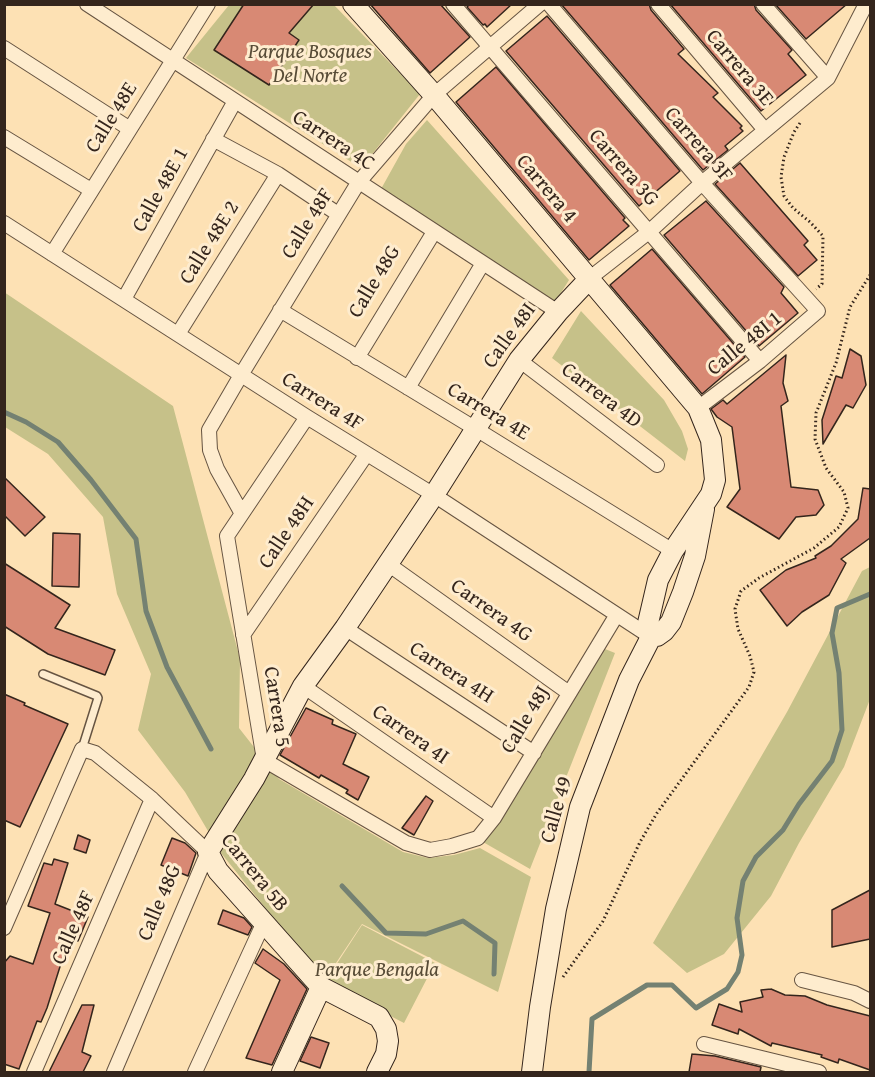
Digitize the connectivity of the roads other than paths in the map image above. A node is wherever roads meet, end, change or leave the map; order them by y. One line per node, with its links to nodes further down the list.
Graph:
1 (87, 4): 12 (street, Carrera 4C)
2 (208, 4): 12 (street, Calle 48E)
3 (353, 4): 14 (main road, Carrera 4)
4 (453, 4): 10 (street, Carrera 3G)
5 (540, 4): 10 (street, Calle 48F)
6 (549, 4): 22 (street, Carrera 3F)
7 (658, 4): 17 (street, Carrera 3E)
8 (763, 4): 13 (street)
9 (864, 6): 13 (street, Calle 48I)
10 (491, 46): 14 (street, Calle 48F); 26 (street, Carrera 3G)
11 (4, 48): 16 (street)
12 (172, 61): 15 (street, Carrera 4C); 16 (street, Calle 48E)
13 (828, 78): 17 (street, Calle 48I)
14 (434, 95): 21 (street, Calle 48F); 30 (main road, Carrera 4)
15 (235, 101): 19 (street, Calle 48E 1); 21 (street, Carrera 4C)
16 (130, 129): 23 (street, Calle 48E)
17 (765, 130): 22 (street, Calle 48I)
18 (4, 137): 23 (street)
19 (213, 139): 20 (street); 31 (street, Calle 48E 1)
20 (278, 174): 24 (street); 35 (street, Calle 48E 2)
21 (358, 183): 24 (street, Calle 48F); 27 (street, Carrera 4C)
22 (702, 183): 26 (street, Calle 48I); 33 (street, Carrera 3F)
23 (91, 190): 28 (street, Calle 48E)
24 (338, 214): 32 (street, Calle 48F)
25 (4, 224): 28 (street, Carrera 4F)
26 (650, 231): 30 (street, Calle 48I); 38 (street, Carrera 3G)
27 (434, 232): 29 (street, Carrera 4C); 36 (street, Calle 48G)
28 (52, 254): 31 (street, Carrera 4F)
29 (483, 263): 34 (street, Carrera 4C); 40 (street)
30 (590, 278): 34 (main road, Calle 48I); 41 (main road, Carrera 4)
31 (124, 299): 35 (street, Carrera 4F)
32 (280, 310): 36 (street, Carrera 4E); 39 (street, Calle 48F)
33 (818, 311): 38 (street, Calle 48I 1)
34 (558, 312): 37 (main road, Calle 48I)
35 (178, 334): 39 (street, Carrera 4F)
36 (357, 358): 40 (street, Carrera 4E)
37 (519, 360): 43 (main road, Calle 48I); 45 (street, Carrera 4D)
38 (760, 361): 41 (street, Calle 48I 1)
39 (241, 375): 42 (street, Carrera 4F); 48 (street, Calle 48F)
40 (408, 388): 43 (street, Carrera 4E)
41 (698, 408): 47 (main road)
42 (307, 417): 44 (street, Carrera 4F); 48 (street)
43 (476, 429): 46 (main road, Calle 48I); 49 (street, Carrera 4E)
44 (366, 454): 46 (street, Carrera 4F); 53 (street, Calle 48H)
45 (657, 465)
46 (434, 495): 50 (main road, Calle 48I); 51 (street, Carrera 4F)
47 (705, 503): 49 (main road); 54 (main road)
48 (241, 512): 53 (street, Carrera 5)
49 (673, 551): 54 (main road)
50 (388, 564): 52 (main road, Calle 48I); 57 (street, Carrera 4G)
51 (616, 616): 54 (street); 57 (street, Calle 48J)
52 (345, 628): 56 (main road, Calle 48I); 59 (street, Carrera 4H)
53 (243, 634): 60 (street, Carrera 5)
54 (651, 637): 76 (main road, Calle 49)
55 (43, 674): 58 (lane)
56 (303, 686): 60 (main road, Calle 48I); 62 (street, Carrera 4I)
57 (569, 693): 59 (street, Calle 48J)
58 (82, 749): 61 (street, Carrera 5B); 66 (street)
59 (534, 753): 62 (street, Calle 48J)
60 (264, 760): 63 (street, Carrera 5); 64 (main road, Calle 48G)
61 (152, 799): 64 (street, Carrera 5B); 71 (street, Calle 48F)
62 (494, 818): 63 (street, Calle 48J)
63 (430, 850)
64 (208, 852): 65 (main road, Carrera 5B); 72 (street, Calle 48G)
65 (263, 924): 68 (main road, Carrera 5B); 73 (street)
66 (4, 928)
67 (802, 980): 69 (street)
68 (321, 987): 74 (main road); 75 (main road, Carrera 5B)
69 (870, 1001)
70 (704, 1044): 77 (street)
71 (34, 1072)
72 (114, 1072)
73 (195, 1072)
74 (282, 1072)
75 (377, 1072)
76 (532, 1072)
77 (819, 1072)

